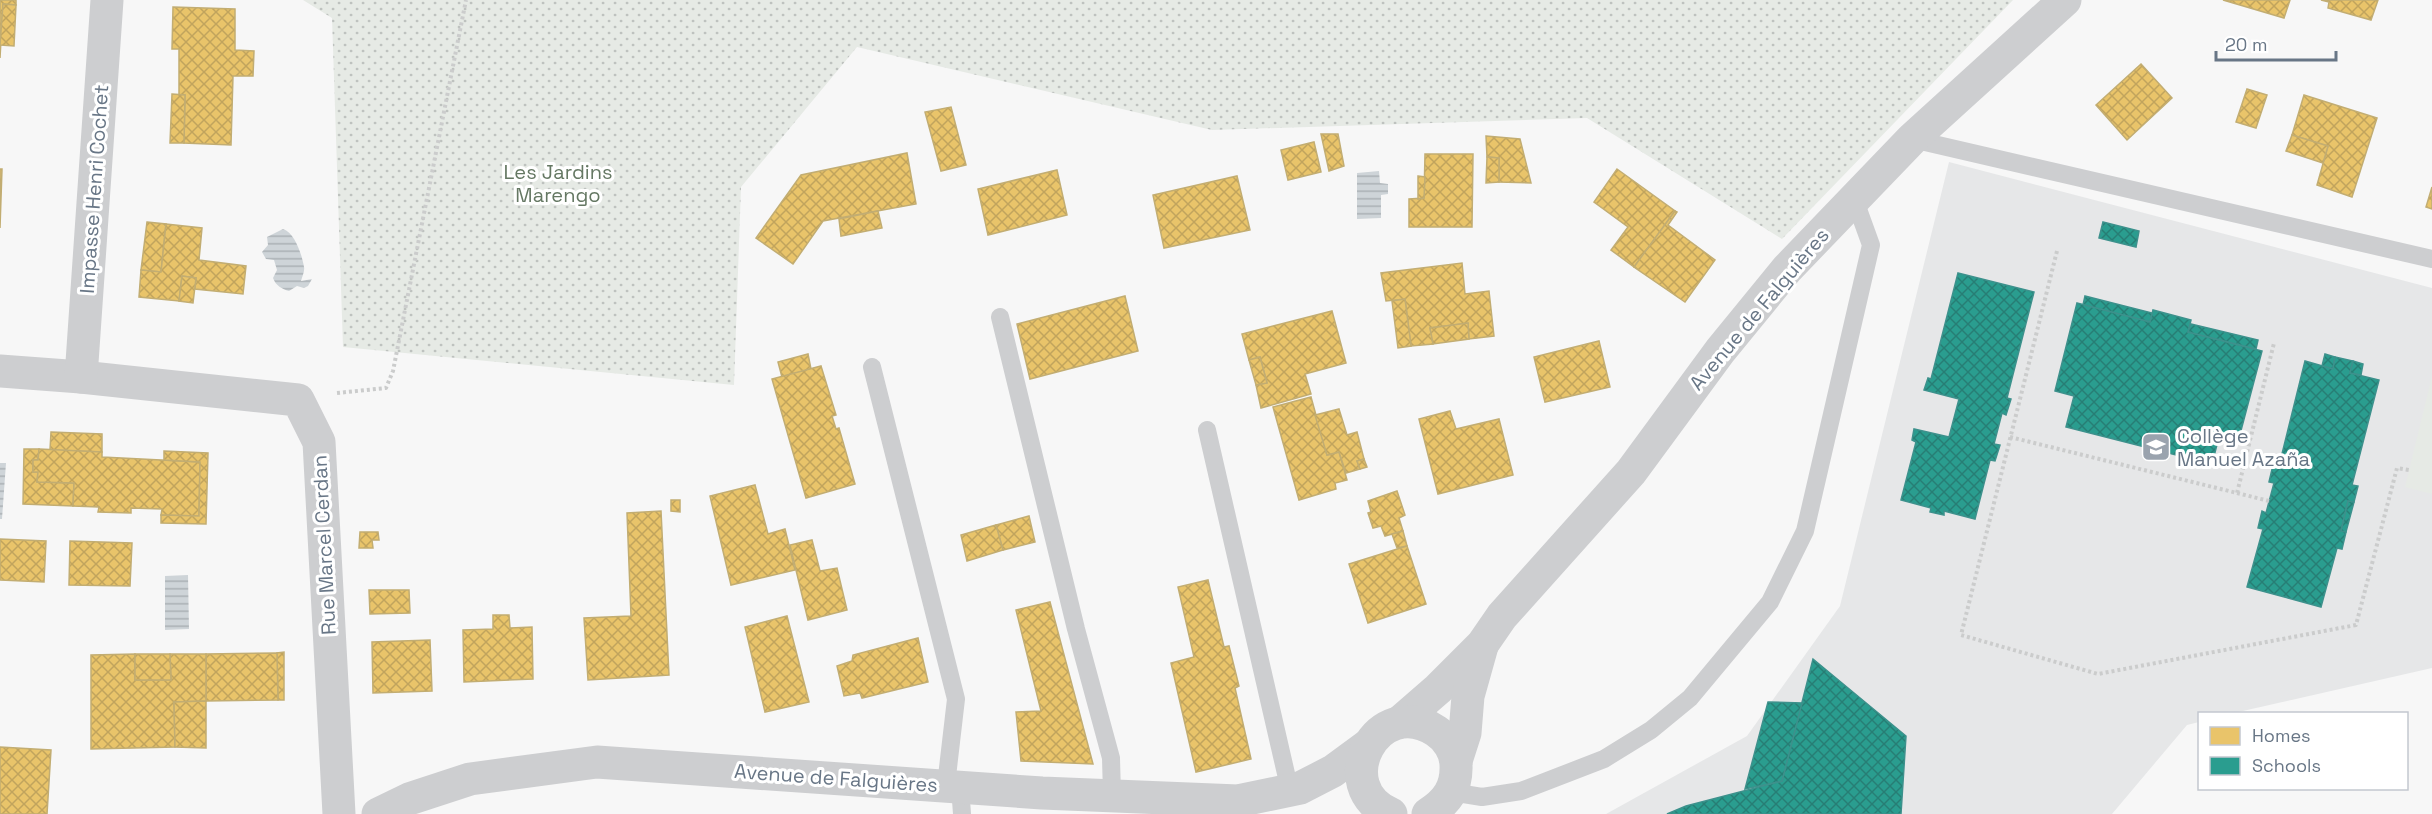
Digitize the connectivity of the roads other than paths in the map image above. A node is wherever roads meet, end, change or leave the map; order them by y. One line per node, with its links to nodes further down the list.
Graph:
1 (106, 0): 9 (street, Impasse Henri Cochet)
2 (2065, 0): 3 (street, Avenue de Falguières)
3 (1911, 139): 4 (street, Avenue de Falguières); 5 (lane)
4 (1854, 198): 11 (street, Avenue de Falguières); 17 (lane)
5 (2432, 259)
6 (1000, 317): 16 (lane)
7 (872, 367): 15 (lane)
8 (0, 371): 9 (street)
9 (81, 377): 19 (street, Rue Marcel Cerdan)
10 (1207, 430): 14 (lane)
11 (1482, 645): 12 (street, Avenue de Falguières); 17 (street, Avenue de Falguières)
12 (1400, 722): 13 (street, Avenue de Falguières); 17 (street)
13 (1367, 746): 14 (street, Avenue de Falguières); 18 (street)
14 (1295, 790): 16 (street, Avenue de Falguières); 18 (street, Avenue de Falguières)
15 (956, 795): 16 (street, Avenue de Falguières); 20 (street, Avenue de Falguières)
16 (1112, 795)
17 (1443, 797)
18 (1383, 810)
19 (339, 814)
20 (378, 814)

